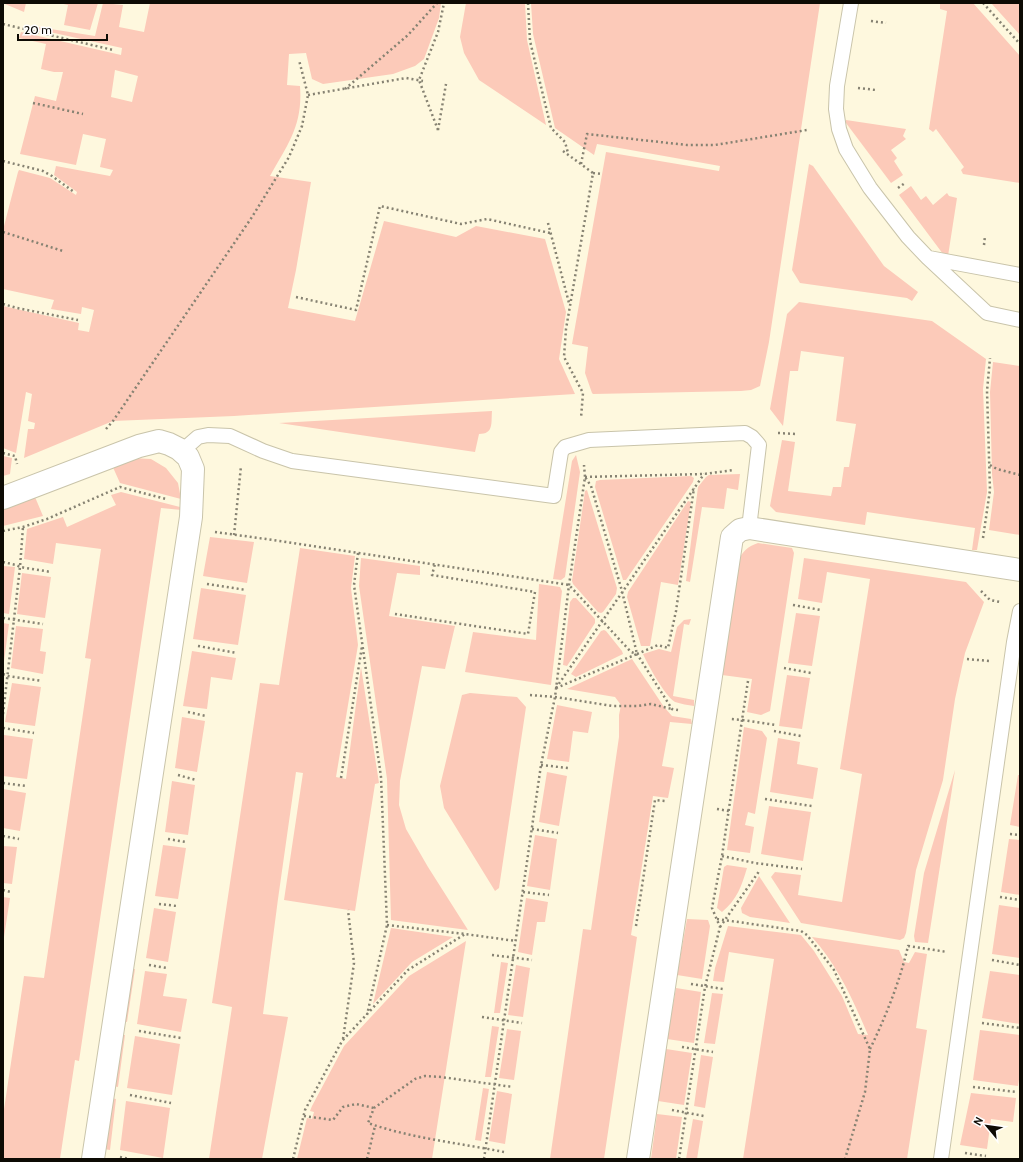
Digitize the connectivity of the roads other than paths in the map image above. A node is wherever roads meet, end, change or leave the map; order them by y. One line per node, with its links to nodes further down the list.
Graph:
1 (851, 3): 2 (lane)
2 (928, 258): 3 (lane); 4 (lane)
3 (1020, 275)
4 (1020, 320)
5 (182, 451): 6 (street); 7 (lane); 10 (street)
6 (3, 498)
7 (749, 528): 8 (street); 11 (street)
8 (1020, 570)
9 (1020, 611): 12 (lane)
10 (93, 1159)
11 (638, 1159)
12 (941, 1159)

